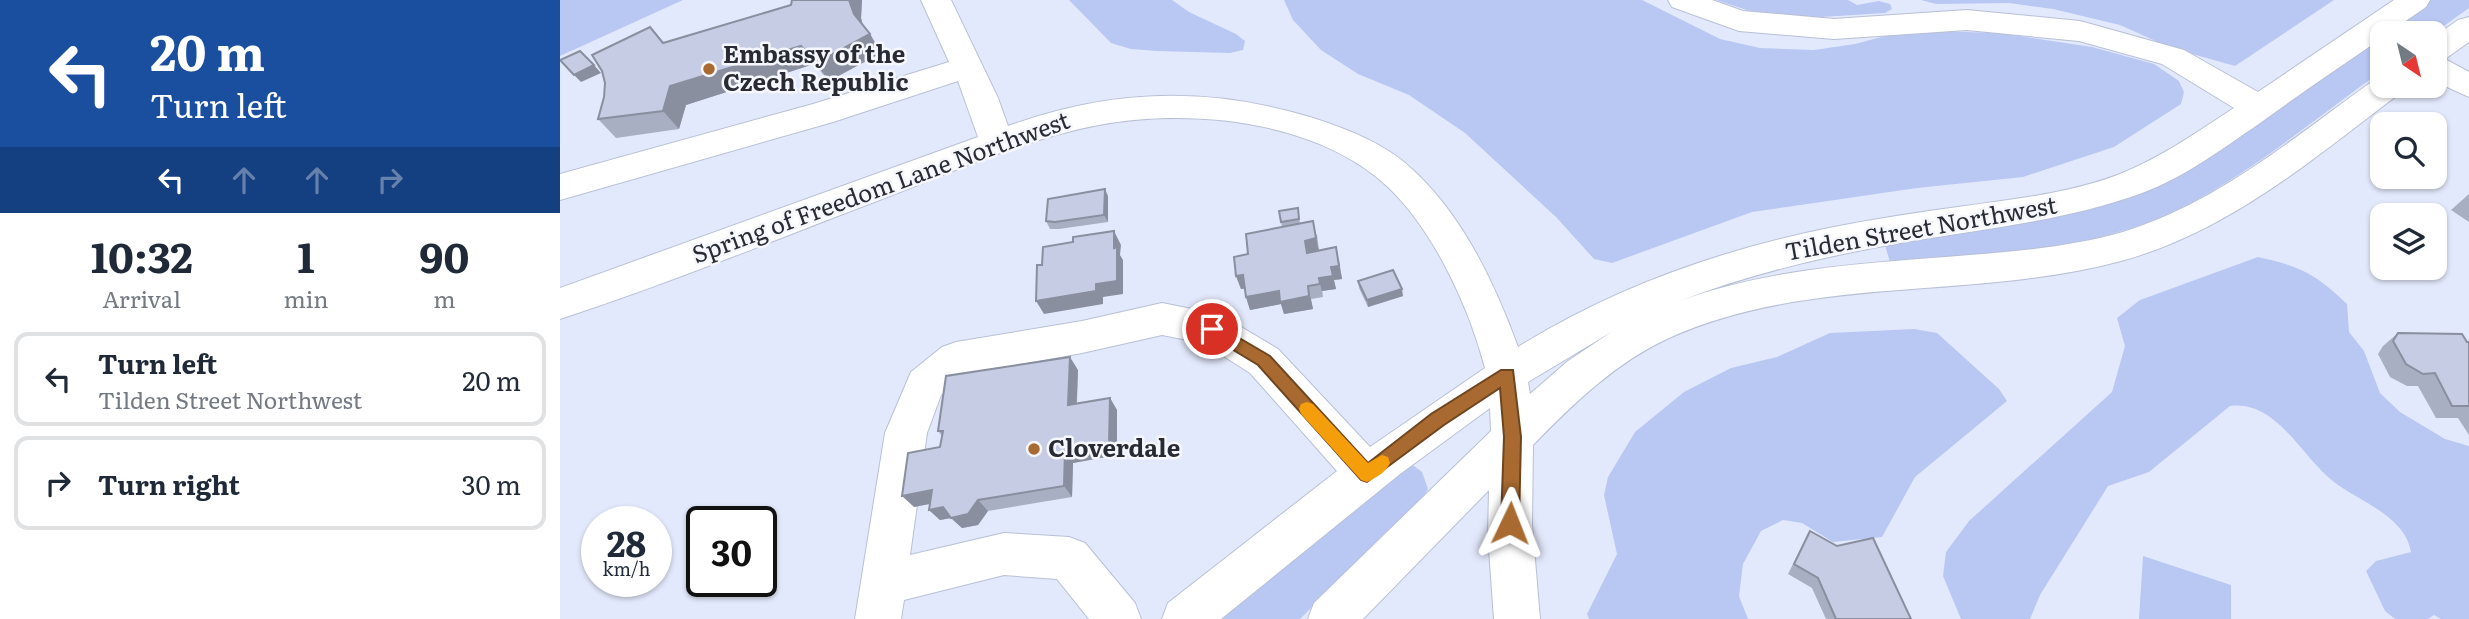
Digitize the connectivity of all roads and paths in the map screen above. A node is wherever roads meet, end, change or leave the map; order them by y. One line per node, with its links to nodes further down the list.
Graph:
1 (936, 0): 6 (street)
2 (1683, 0): 10 (street)
3 (2415, 0): 10 (street, Tilden Street Northwest)
4 (2469, 27): 5 (street)
5 (2447, 43)
6 (967, 67): 11 (street); 12 (street)
7 (2447, 74): 8 (street)
8 (2469, 86)
9 (2371, 98): 14 (street, Tilden Street Northwest)
10 (2259, 107): 13 (street, Tilden Street Northwest)
11 (997, 143): 15 (street, Spring of Freedom Lane Northwest); 16 (street, Spring of Freedom Lane Northwest)
12 (560, 187)
13 (1864, 235): 14 (street); 16 (street, Tilden Street Northwest)
14 (1879, 277): 17 (street, Tilden Street Northwest)
15 (560, 304)
16 (1507, 375): 17 (street, Spring of Freedom Lane Northwest); 18 (street, Tilden Street Northwest)
17 (1513, 437): 22 (street, Tilden Street Northwest); 23 (street, Spring of Freedom Lane Northwest)
18 (1367, 474): 19 (street); 21 (street, Tilden Street Northwest)
19 (881, 601): 20 (street)
20 (1118, 619)
21 (1185, 619)
22 (1331, 619)
23 (1517, 619)

